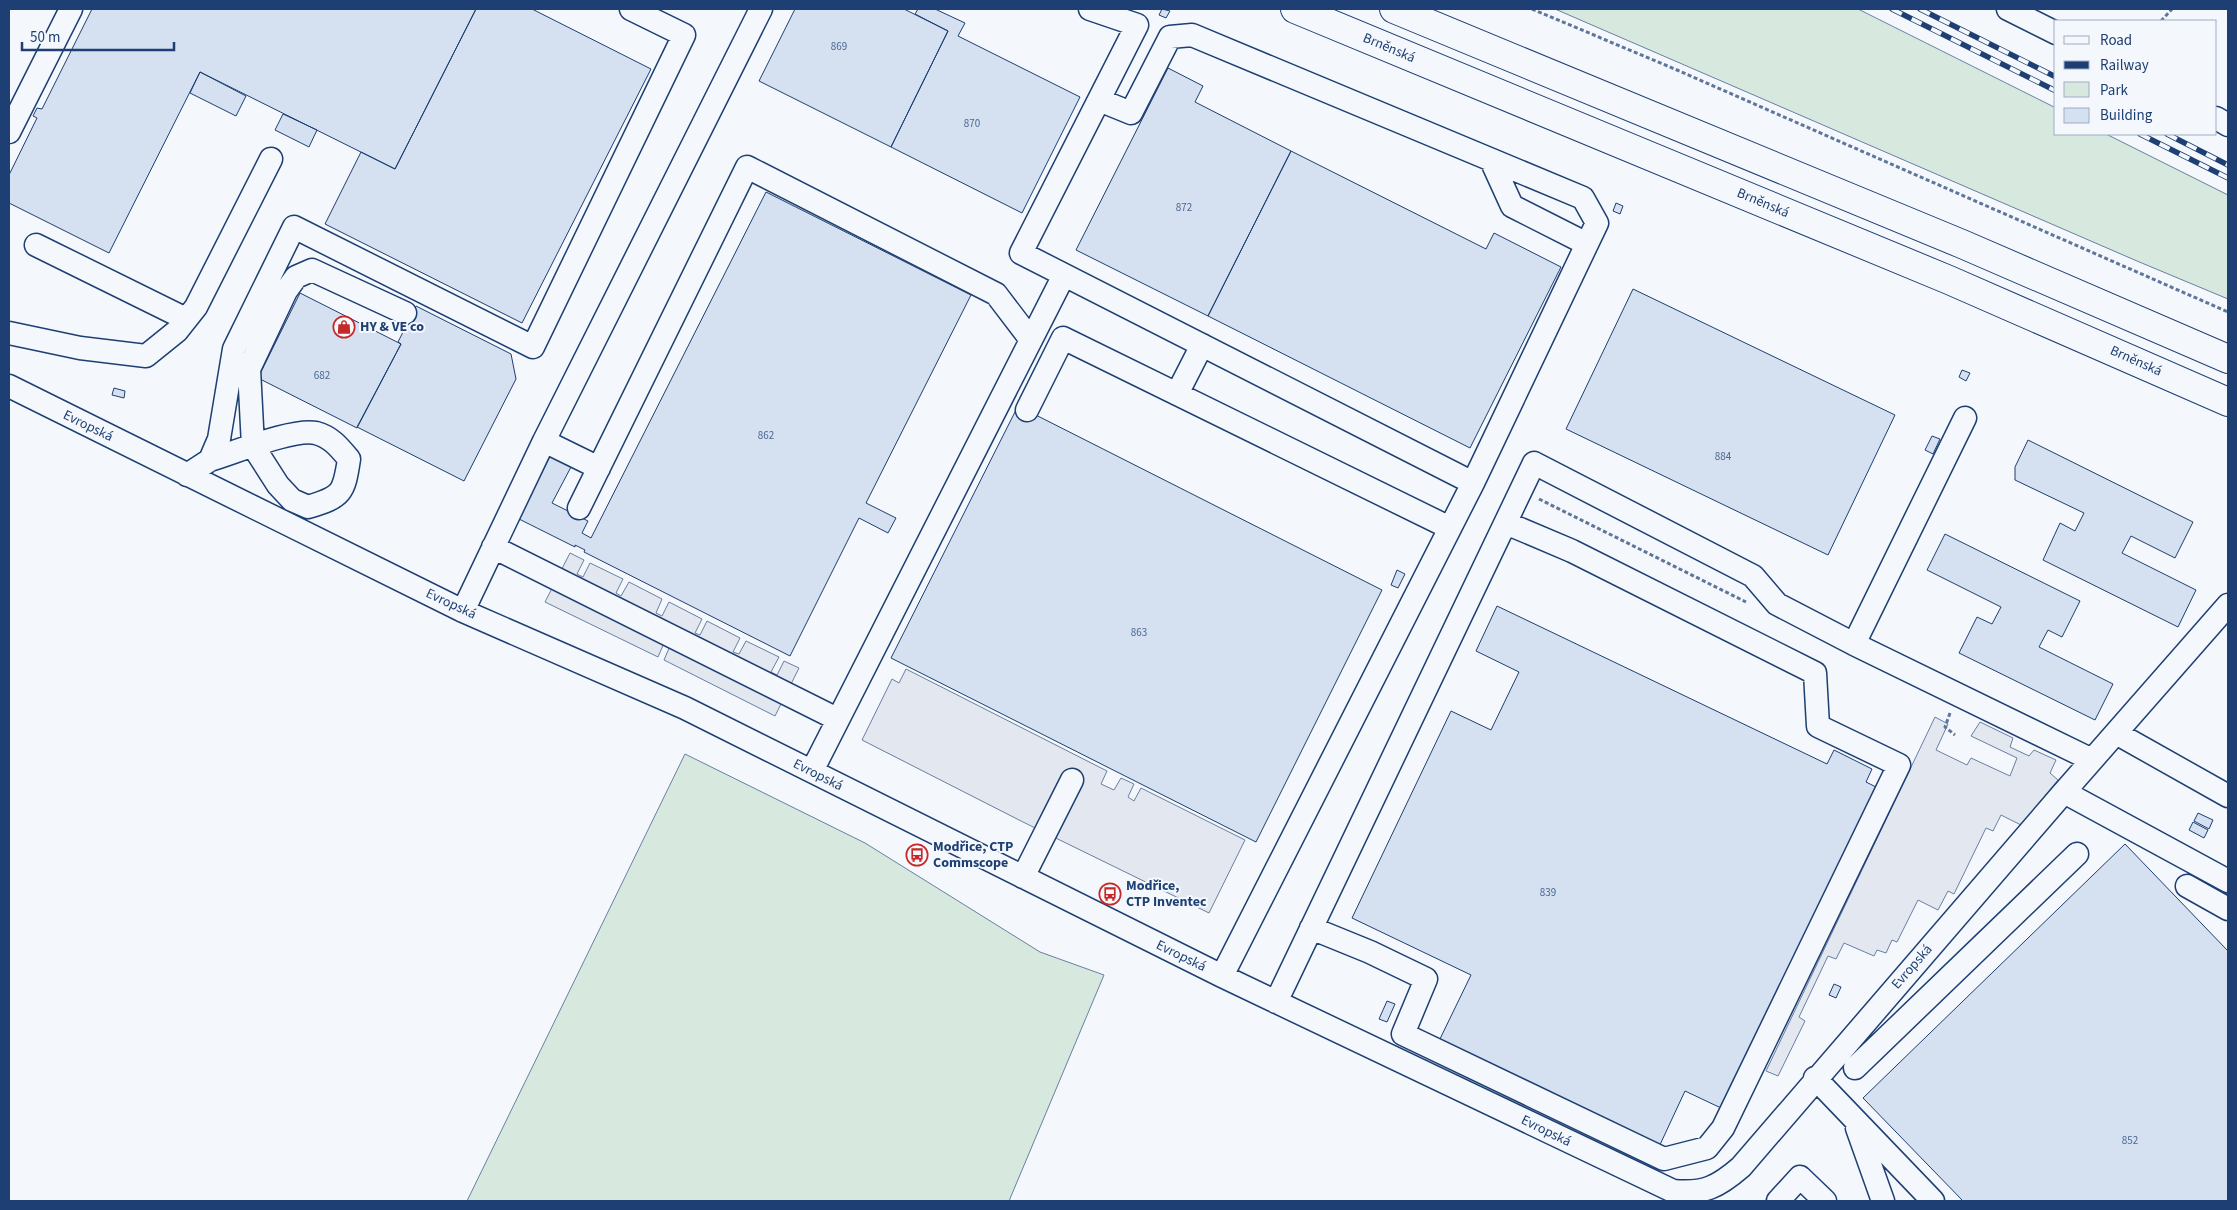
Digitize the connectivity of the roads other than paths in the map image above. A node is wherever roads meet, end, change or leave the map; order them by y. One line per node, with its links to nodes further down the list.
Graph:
1 (71, 9): 14 (street)
2 (631, 9): 32 (street)
3 (761, 9): 31 (street)
4 (1090, 9): 8 (street)
5 (1295, 9): 28 (highway, Brněnská)
6 (1394, 9): 25 (highway)
7 (2008, 9): 9 (street)
8 (1137, 25): 10 (street); 11 (street)
9 (2054, 32)
10 (1170, 37): 11 (street); 16 (street)
11 (1099, 100): 19 (street)
12 (2217, 119): 13 (street)
13 (2228, 125)
14 (9, 132)
15 (271, 159): 21 (street)
16 (1491, 160): 17 (street); 17 (street)
17 (1587, 244): 35 (street)
18 (36, 245): 21 (street)
19 (1064, 275): 23 (street); 24 (street)
20 (404, 313): 32 (street)
21 (186, 319): 22 (street)
22 (9, 333)
23 (1031, 340): 33 (street); 43 (street)
24 (1202, 345): 27 (street); 35 (street)
25 (2228, 359)
26 (9, 386): 34 (street, Evropská)
27 (1177, 394): 29 (street); 38 (street)
28 (2228, 402)
29 (1027, 410)
30 (1965, 418): 42 (street)
31 (544, 441): 33 (street); 39 (street)
32 (210, 460): 34 (street)
33 (599, 468): 36 (street)
34 (187, 475): 41 (street, Evropská)
35 (1473, 483): 38 (street)
36 (579, 508)
37 (1506, 523): 42 (street); 55 (street); 55 (street)
38 (1450, 528): 58 (street)
39 (493, 547): 41 (street); 43 (street)
40 (2228, 605): 44 (street, Evropská)
41 (463, 611): 46 (street, Evropská)
42 (1854, 644): 45 (street)
43 (837, 719): 46 (street)
44 (2116, 733): 45 (street, Evropská); 49 (street)
45 (2092, 760): 48 (street, Evropská)
46 (812, 772): 51 (street, Evropská)
47 (1072, 780): 51 (street)
48 (2064, 792): 52 (street); 56 (street, Evropská)
49 (2228, 796)
50 (2077, 854): 57 (street)
51 (1023, 877): 58 (street, Evropská)
52 (2228, 881)
53 (2187, 886): 54 (street)
54 (2228, 909)
55 (1311, 928): 59 (street)
56 (1934, 941): 57 (street); 61 (street, Evropská)
57 (1961, 967): 60 (street)
58 (1222, 976): 59 (street, Evropská)
59 (1276, 1002): 61 (street, Evropská)
60 (1856, 1068)
61 (1815, 1078): 62 (street)
62 (1854, 1120): 65 (street); 66 (street)
63 (1778, 1201): 64 (street)
64 (1825, 1201)
65 (1883, 1201)
66 (1933, 1201)

